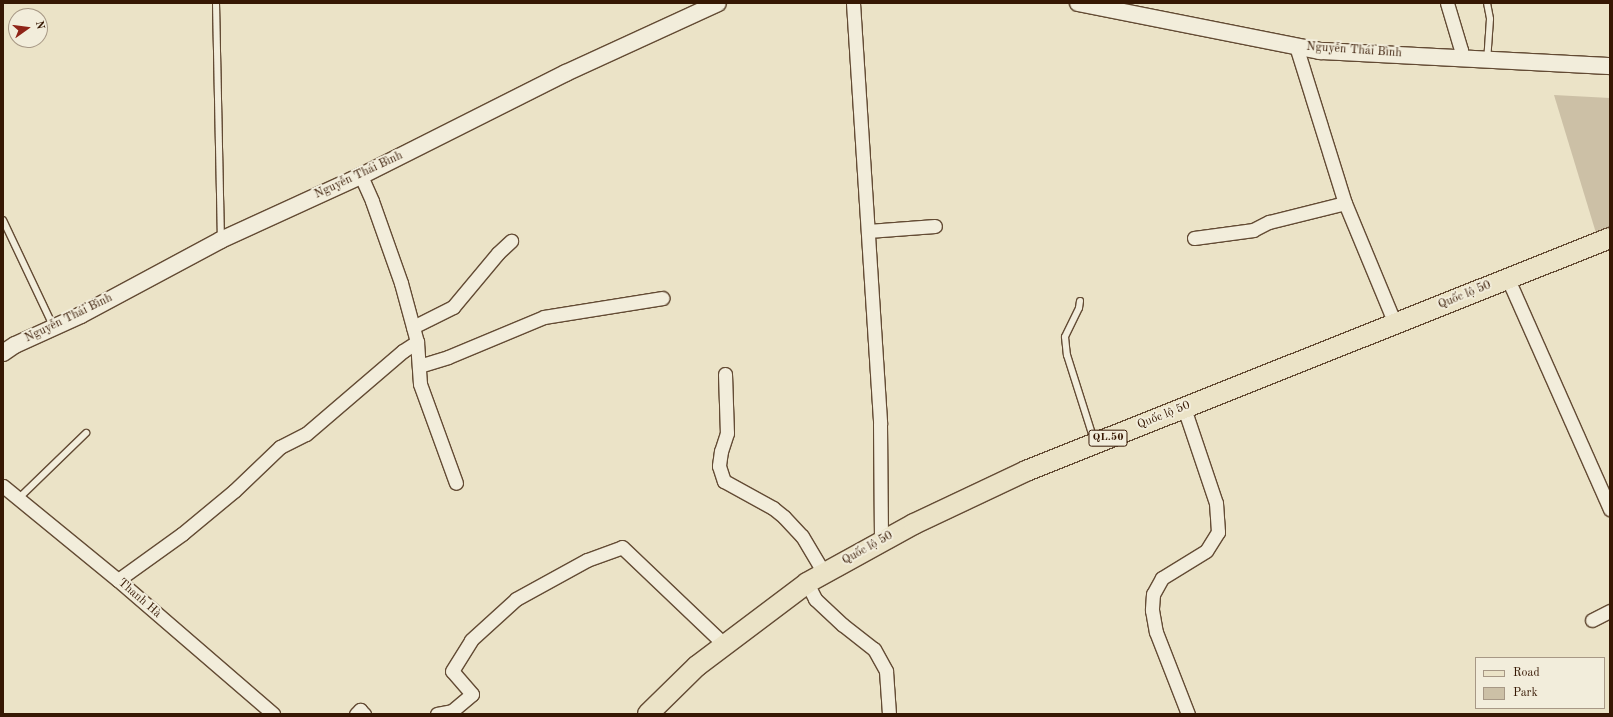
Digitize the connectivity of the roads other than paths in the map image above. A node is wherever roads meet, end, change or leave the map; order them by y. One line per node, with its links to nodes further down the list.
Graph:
1 (216, 3): 18 (lane)
2 (718, 3): 11 (street, Nguyễn Thái Bình)
3 (853, 3): 15 (street)
4 (1078, 3): 7 (street, Nguyễn Thái Bình)
5 (1447, 3): 8 (street)
6 (1487, 3): 9 (lane)
7 (1296, 46): 8 (street, Nguyễn Thái Bình); 12 (street)
8 (1460, 58): 9 (street, Nguyễn Thái Bình)
9 (1487, 60): 10 (street, Nguyễn Thái Bình)
10 (1610, 66)
11 (361, 176): 18 (street, Nguyễn Thái Bình); 24 (street)
12 (1345, 203): 16 (street); 23 (street)
13 (3, 220): 25 (lane)
14 (936, 226): 15 (street)
15 (868, 231): 37 (street)
16 (1194, 238)
17 (1610, 238): 20 (main road, Quốc lộ 50 / QL.50)
18 (221, 240): 25 (street, Nguyễn Thái Bình)
19 (511, 241): 24 (street)
20 (1508, 279): 23 (main road, Quốc lộ 50 / QL.50); 36 (street)
21 (662, 298): 28 (street)
22 (1080, 300): 32 (lane)
23 (1395, 324): 30 (main road, Quốc lộ 50 / QL.50)
24 (413, 327): 26 (street)
25 (54, 328): 27 (street, Nguyễn Thái Bình)
26 (417, 342): 28 (street); 39 (street)
27 (3, 353)
28 (419, 366): 33 (street)
29 (725, 374): 38 (street)
30 (1184, 408): 32 (main road, Quốc lộ 50 / QL.50); 50 (street)
31 (86, 433): 35 (lane)
32 (1095, 444): 37 (main road, Quốc lộ 50 / QL.50)
33 (456, 483)
34 (3, 486): 35 (street, Thanh Hà)
35 (18, 499): 39 (street, Thanh Hà)
36 (1610, 509)
37 (880, 542): 38 (main road, Quốc lộ 50 / QL.50)
38 (824, 573): 40 (main road, Quốc lộ 50 / QL.50)
39 (118, 580): 44 (street, Thanh Hà)
40 (807, 583): 43 (main road, Quốc lộ 50 / QL.50); 49 (street)
41 (1610, 611): 42 (street)
42 (1592, 620)
43 (725, 645): 47 (street); 48 (main road, Quốc lộ 50 / QL.50)
44 (273, 714)
45 (356, 714): 46 (street)
46 (364, 714)
47 (437, 714)
48 (648, 714)
49 (889, 714)
50 (1188, 714)

